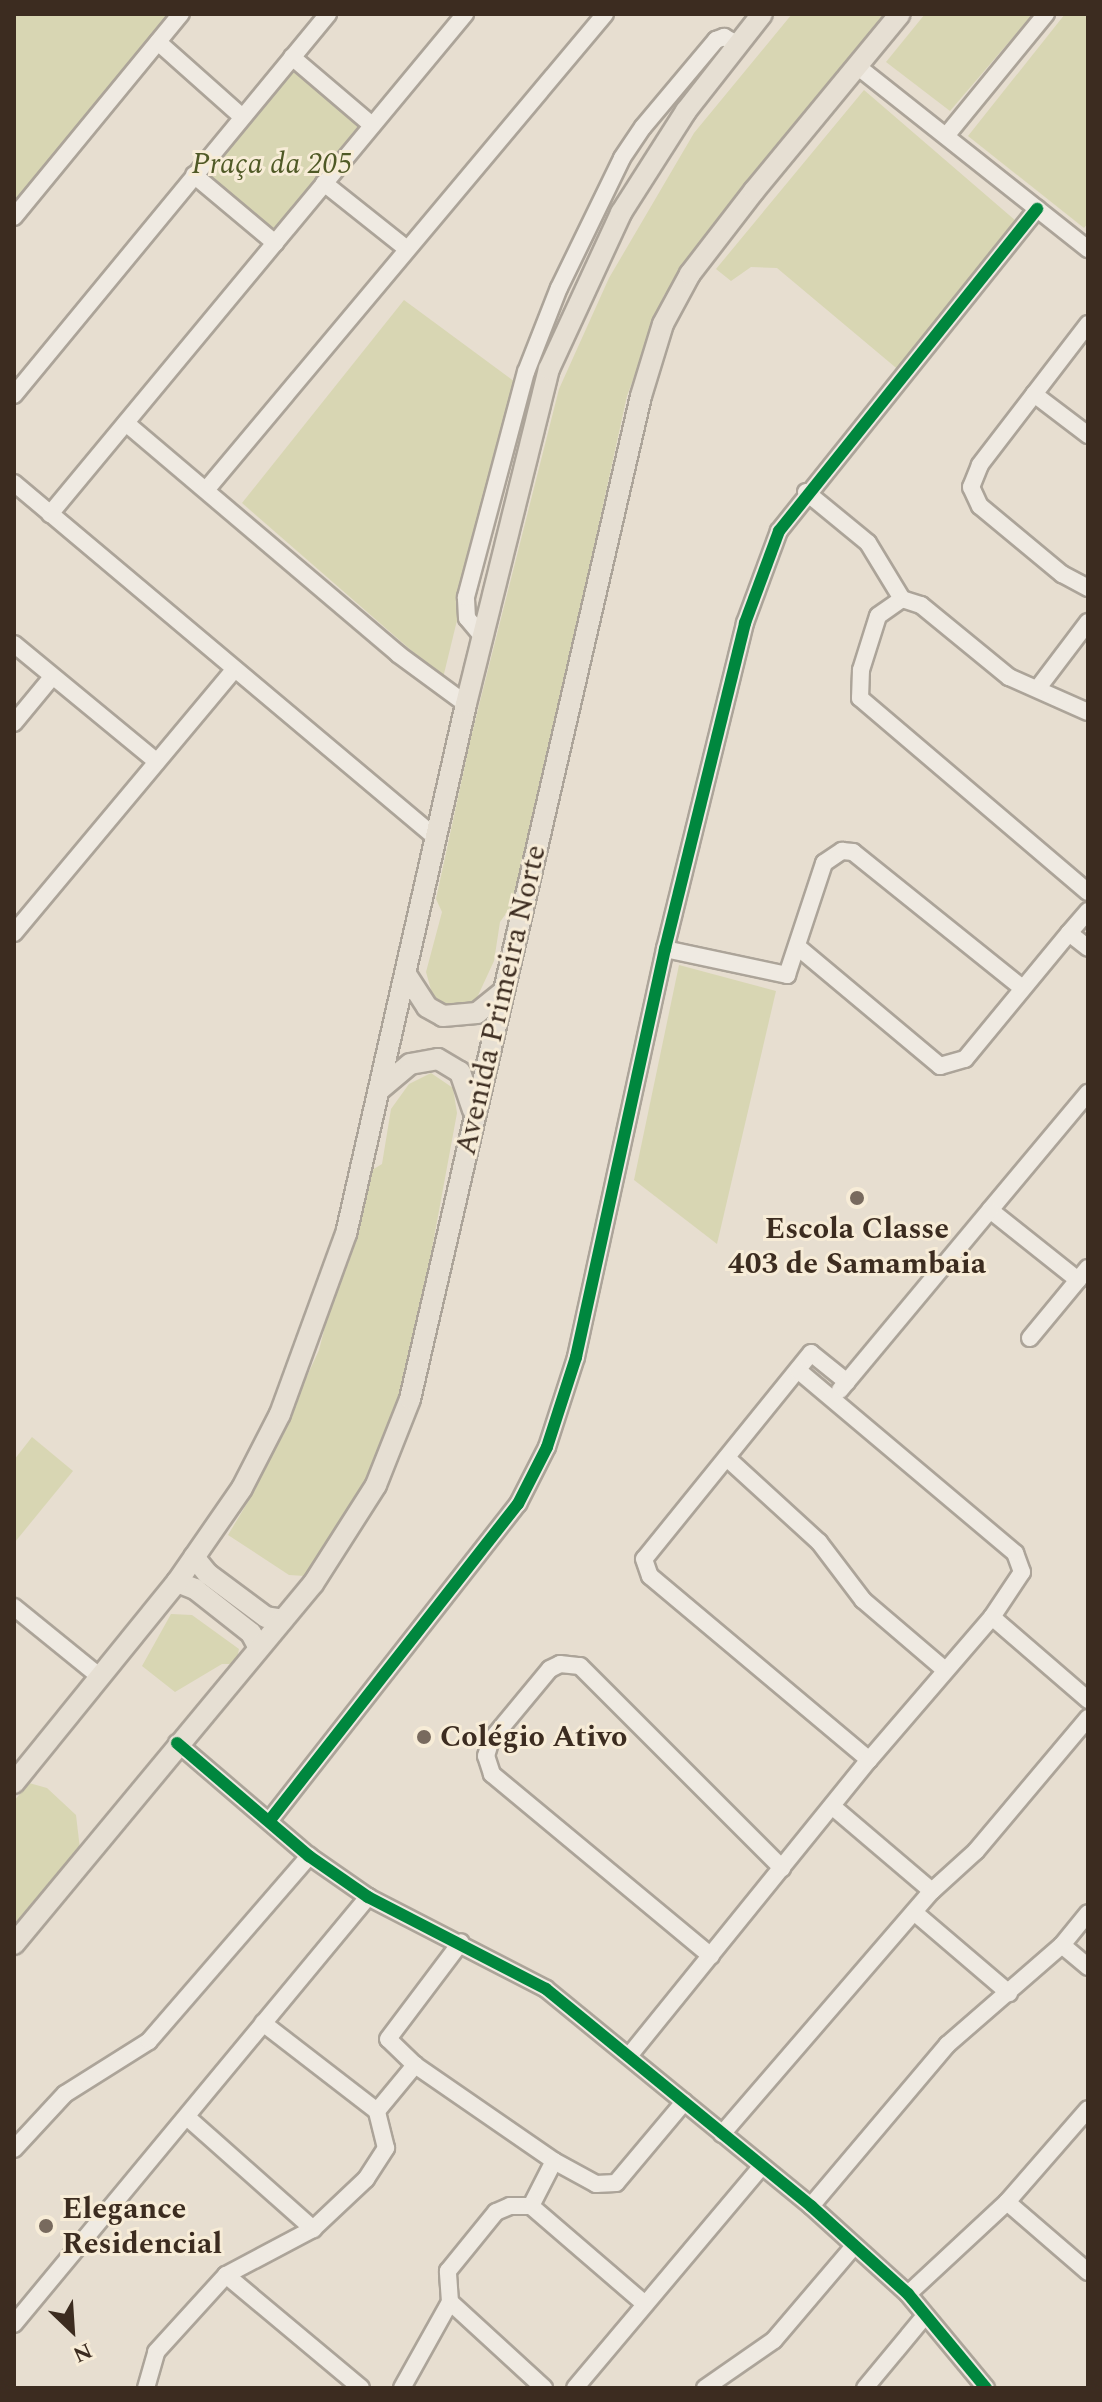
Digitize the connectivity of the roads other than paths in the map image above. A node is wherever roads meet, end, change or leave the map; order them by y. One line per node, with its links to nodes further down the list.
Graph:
1 (181, 14): 8 (street)
2 (328, 14): 10 (street)
3 (465, 14): 13 (street)
4 (605, 14): 21 (street)
5 (762, 14): 9 (main road)
6 (900, 14): 11 (main road, Avenida Primeira Norte)
7 (1046, 14): 14 (street)
8 (158, 42): 12 (street); 18 (street)
9 (737, 44): 34 (main road); 34 (street)
10 (292, 57): 12 (street); 13 (street)
11 (857, 66): 14 (street); 53 (main road, Avenida Primeira Norte)
12 (241, 116): 15 (street)
13 (372, 125): 16 (street)
14 (946, 136): 17 (street)
15 (194, 175): 20 (street); 24 (street)
16 (324, 183): 20 (street); 21 (street)
17 (1037, 209): 19 (street); 29 (street)
18 (14, 217)
19 (1084, 239)
20 (275, 243): 25 (street)
21 (407, 249): 28 (street)
22 (1088, 324): 23 (street)
23 (1034, 394): 26 (street); 31 (street)
24 (14, 395)
25 (126, 423): 28 (street); 30 (street)
26 (1088, 435)
27 (14, 483): 30 (street)
28 (206, 490): 39 (street)
29 (806, 492): 32 (street); 50 (street)
30 (50, 514): 36 (street)
31 (1088, 588)
32 (902, 599): 38 (street); 44 (street)
33 (1088, 622): 38 (street)
34 (483, 637): 39 (main road)
35 (14, 644): 37 (street)
36 (233, 671): 42 (street); 43 (street)
37 (52, 677): 41 (street); 42 (street)
38 (1038, 688): 40 (street)
39 (466, 704): 43 (main road)
40 (1088, 712)
41 (14, 723)
42 (157, 762): 46 (street)
43 (435, 837): 51 (main road)
44 (1088, 892)
45 (1088, 911): 47 (street)
46 (14, 933)
47 (1069, 933): 49 (street); 52 (street)
48 (799, 948): 50 (street); 52 (street); 52 (street)
49 (1088, 948)
50 (665, 949): 78 (street)
51 (407, 976): 53 (main road); 54 (main road)
52 (1021, 987)
53 (503, 992): 56 (main road, Avenida Primeira Norte)
54 (376, 1092): 56 (main road); 64 (main road)
55 (1088, 1093): 57 (street)
56 (474, 1114): 68 (main road, Avenida Primeira Norte)
57 (990, 1210): 58 (street); 61 (street)
58 (1083, 1274): 59 (street)
59 (1030, 1338)
60 (798, 1370): 61 (street); 62 (street); 63 (street)
61 (847, 1382): 62 (street)
62 (834, 1398): 67 (street)
63 (727, 1458): 70 (street); 75 (street)
64 (194, 1557): 65 (main road); 68 (main road)
65 (177, 1582): 69 (main road); 71 (main road)
66 (14, 1607): 71 (street)
67 (992, 1617): 70 (street); 72 (street)
68 (283, 1620): 69 (main road, Avenida Primeira Norte)
69 (259, 1648): 74 (main road, Avenida Primeira Norte)
70 (945, 1670): 75 (street)
71 (100, 1677): 76 (main road)
72 (1088, 1700)
73 (1088, 1718): 81 (street)
74 (177, 1743): 78 (street); 86 (main road, Avenida Primeira Norte)
75 (869, 1760): 77 (street)
76 (14, 1783)
77 (832, 1806): 80 (street); 81 (street)
78 (270, 1820): 79 (street)
79 (309, 1856): 82 (street); 99 (street)
80 (782, 1868): 88 (street); 88 (street)
81 (932, 1891): 83 (street)
82 (368, 1897): 85 (street); 91 (street)
83 (914, 1912): 90 (street); 98 (street)
84 (1088, 1913): 87 (street)
85 (461, 1942): 92 (street); 93 (street)
86 (14, 1944)
87 (1062, 1945): 89 (street); 90 (street)
88 (711, 1956): 92 (street)
89 (1088, 1967)
90 (1009, 1993): 104 (street)
91 (263, 2023): 96 (street); 97 (street)
92 (629, 2056): 94 (street)
93 (415, 2065): 96 (street); 100 (street)
94 (684, 2102): 98 (street); 100 (street)
95 (1088, 2109): 102 (street)
96 (377, 2111): 105 (street)
97 (187, 2117): 105 (street); 113 (street)
98 (722, 2134): 101 (street)
99 (14, 2149)
100 (554, 2161): 103 (street)
101 (761, 2167): 104 (street); 111 (street)
102 (1007, 2202): 107 (street); 109 (street)
103 (531, 2206): 110 (street); 111 (street)
104 (811, 2206): 106 (street)
105 (313, 2229): 108 (street)
106 (854, 2246): 109 (street); 120 (street)
107 (1088, 2272)
108 (226, 2275): 114 (street); 116 (street)
109 (908, 2294): 112 (street)
110 (450, 2302): 117 (street); 118 (street)
111 (645, 2304): 119 (street)
112 (924, 2317): 121 (street); 122 (street)
113 (14, 2324)
114 (147, 2382): 115 (street)
115 (161, 2388)
116 (361, 2388)
117 (402, 2388)
118 (544, 2388)
119 (575, 2388)
120 (705, 2388)
121 (865, 2388)
122 (986, 2388)

